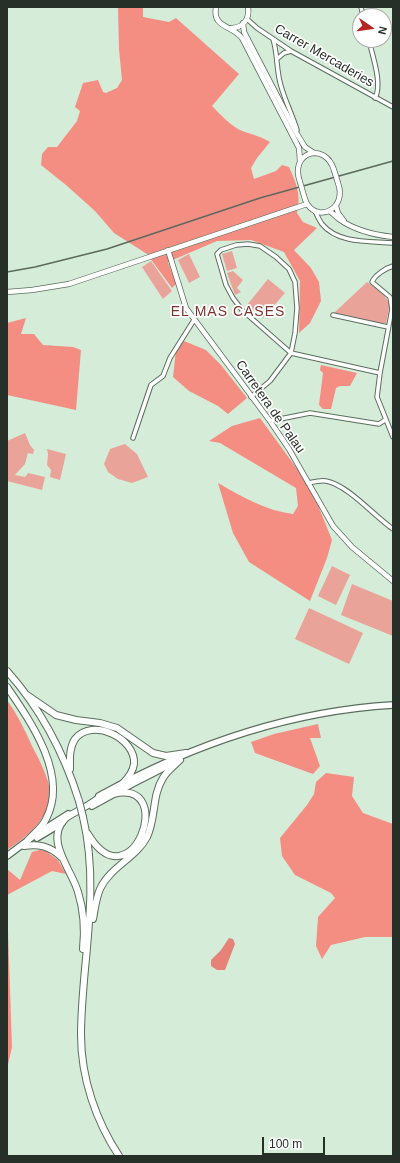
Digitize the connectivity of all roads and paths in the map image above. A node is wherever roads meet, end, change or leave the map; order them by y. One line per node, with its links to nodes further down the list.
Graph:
1 (216, 7): 5 (street)
2 (248, 7): 3 (street)
3 (247, 19): 4 (street); 6 (street, Carrer Mercaderies)
4 (244, 23): 5 (street); 12 (street)
5 (231, 28): 14 (street)
6 (273, 39): 8 (street, Carrer Mercaderies); 9 (street)
7 (371, 48): 10 (street)
8 (291, 51): 9 (street); 10 (street, Carrer Mercaderies)
9 (277, 59): 12 (street)
10 (375, 98): 11 (street, Carrer Mercaderies)
11 (393, 107)
12 (297, 134): 13 (street)
13 (314, 153): 14 (street); 16 (street, bridge)
14 (300, 161): 15 (street, bridge)
15 (307, 204): 17 (street); 22 (street)
16 (336, 206): 18 (street); 19 (street)
17 (314, 210): 18 (street); 21 (street)
18 (329, 211): 19 (street)
19 (347, 224): 20 (street)
20 (393, 237)
21 (393, 242)
22 (168, 250): 24 (street); 26 (street, Carretera de Palau)
23 (393, 266): 27 (street)
24 (7, 292)
25 (333, 315): 27 (street)
26 (194, 320): 30 (street, Carretera de Palau); 34 (street)
27 (388, 327): 29 (street)
28 (291, 353): 28 (street); 29 (street); 30 (street)
29 (380, 373): 31 (street)
30 (251, 397): 32 (street, Carretera de Palau)
31 (385, 420): 32 (street); 33 (street)
32 (270, 421): 35 (street, Carretera de Palau)
33 (393, 437)
34 (132, 438)
35 (308, 483): 36 (street); 37 (street, Carretera de Palau)
36 (393, 530)
37 (393, 581)
38 (7, 671): 40 (highway)
39 (7, 687): 51 (highway)
40 (27, 695): 43 (highway); 45 (highway)
41 (393, 705): 42 (main road)
42 (212, 744): 43 (main road); 44 (main road)
43 (186, 753): 46 (main road)
44 (180, 760): 48 (main road); 55 (highway)
45 (71, 775): 46 (highway); 50 (highway, bridge)
46 (123, 783): 47 (main road)
47 (103, 794): 49 (highway); 51 (main road)
48 (113, 794): 49 (main road); 50 (highway)
49 (63, 822): 52 (main road); 54 (highway)
50 (86, 830): 55 (highway)
51 (28, 840): 53 (main road)
52 (24, 846): 53 (main road); 54 (highway)
53 (8, 855)
54 (63, 859): 56 (highway)
55 (89, 936): 56 (highway)
56 (81, 1017): 57 (highway)
57 (119, 1156)

